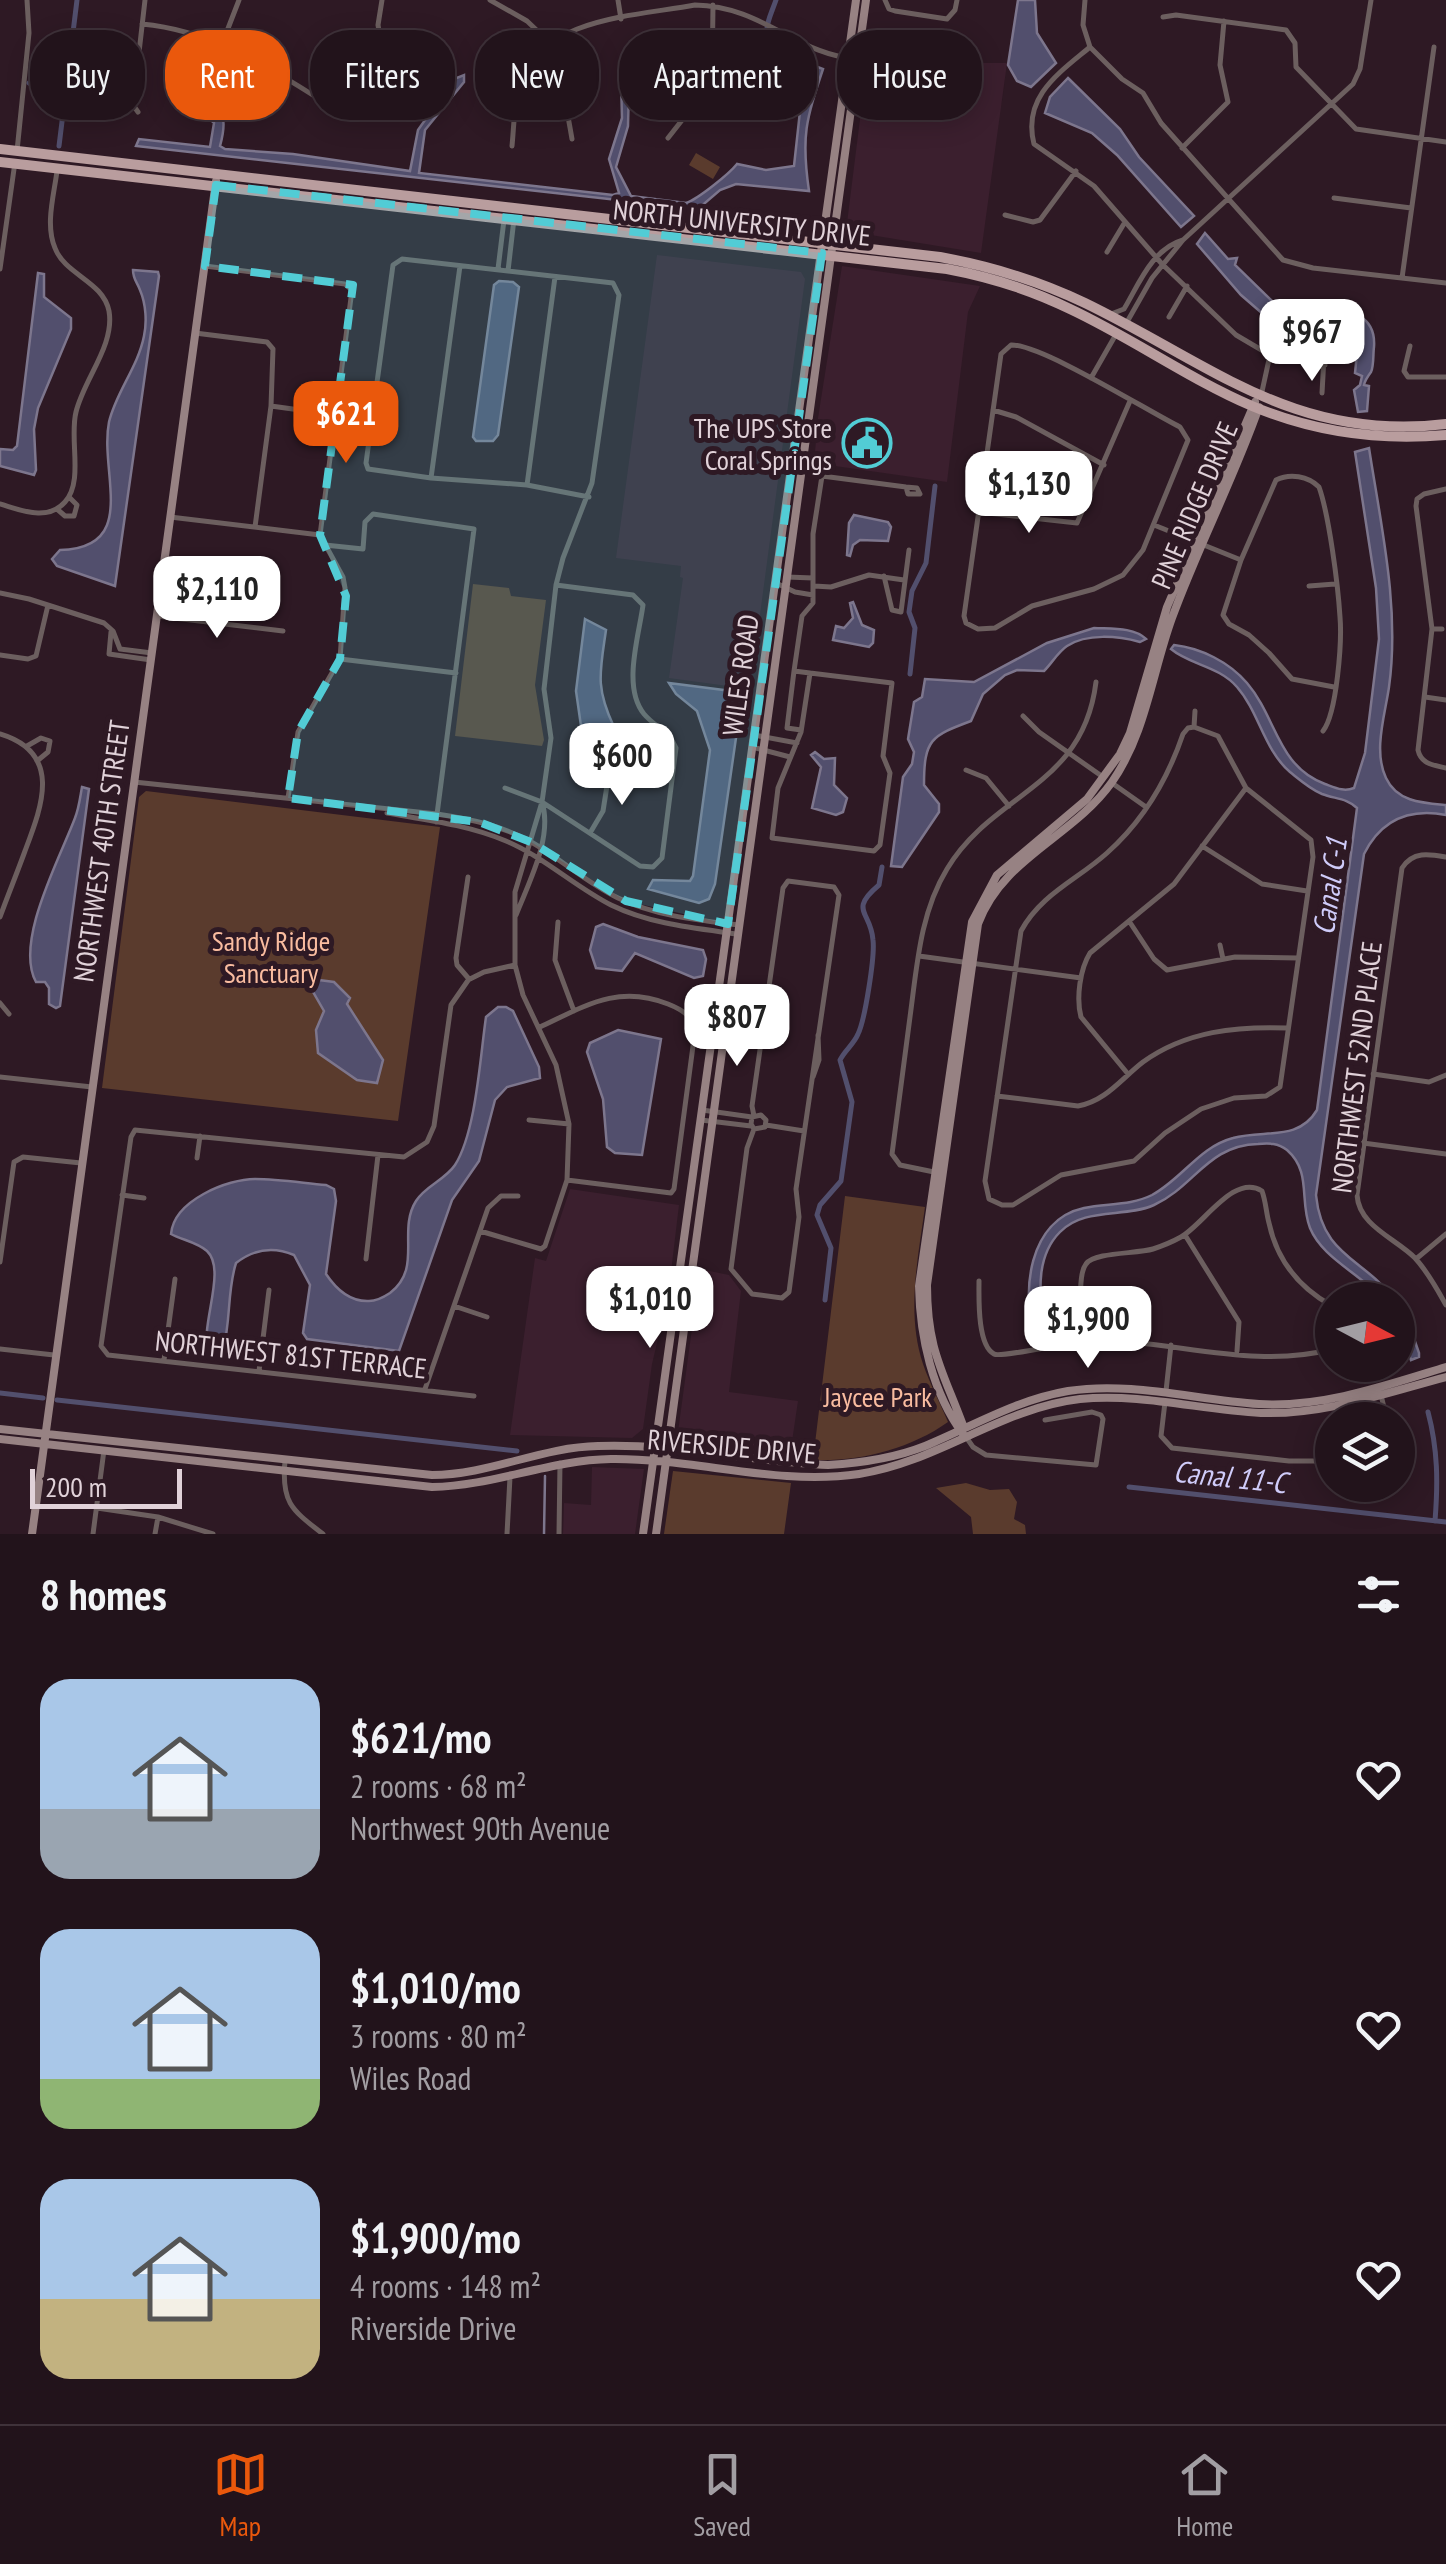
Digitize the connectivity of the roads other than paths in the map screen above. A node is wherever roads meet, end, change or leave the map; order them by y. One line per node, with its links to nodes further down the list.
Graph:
1 (27, 0): 42 (street)
2 (144, 0): 17 (street)
3 (239, 0): 20 (street)
4 (382, 0): 21 (street)
5 (490, 0): 22 (street)
6 (618, 0): 15 (street)
7 (856, 0): 25 (street, WILES ROAD)
8 (866, 0): 26 (street, WILES ROAD)
9 (885, 0): 10 (street)
10 (957, 0)
11 (1085, 0): 27 (street)
12 (1370, 0): 30 (street)
13 (713, 5): 15 (street); 24 (street); 29 (street)
14 (1163, 17): 16 (street)
15 (621, 19): 23 (street)
16 (1224, 20): 30 (street); 40 (street)
17 (142, 24): 18 (street); 19 (street)
18 (141, 30)
19 (185, 30)
20 (227, 30)
21 (379, 30)
22 (536, 30)
23 (570, 30)
24 (713, 30)
25 (854, 30)
26 (859, 30)
27 (1090, 46): 40 (street); 45 (street)
28 (1434, 47): 37 (street)
29 (837, 53)
30 (1332, 105): 37 (street); 48 (street)
31 (515, 120): 39 (street)
32 (568, 120): 36 (street)
33 (682, 120): 35 (street)
34 (845, 120): 56 (street, WILES ROAD)
35 (668, 138)
36 (572, 139)
37 (1422, 139): 38 (street); 49 (street)
38 (1446, 142)
39 (512, 146)
40 (1182, 148): 48 (street)
41 (0, 149): 42 (main road, NORTH UNIVERSITY DRIVE)
42 (16, 157): 43 (main road, NORTH UNIVERSITY DRIVE); 44 (main road, NORTH UNIVERSITY DRIVE); 46 (main road, NORTH UNIVERSITY DRIVE); 62 (street)
43 (0, 162)
44 (58, 168): 46 (main road, NORTH UNIVERSITY DRIVE); 90 (street)
45 (1076, 171): 51 (street); 52 (street)
46 (216, 180): 50 (main road, NORTH UNIVERSITY DRIVE); 60 (street, NORTHWEST 40TH STREET)
47 (1334, 198): 49 (street)
48 (1228, 199): 55 (street); 66 (street)
49 (1411, 208): 66 (street)
50 (510, 213): 53 (main road, NORTH UNIVERSITY DRIVE); 54 (main road, NORTH UNIVERSITY DRIVE); 63 (street); 64 (street)
51 (1004, 215)
52 (1125, 222): 57 (street); 58 (street)
53 (680, 228): 54 (main road); 56 (main road, NORTH UNIVERSITY DRIVE)
54 (668, 236): 56 (main road, NORTH UNIVERSITY DRIVE)
55 (1182, 240): 58 (street); 59 (street)
56 (828, 248): 69 (main road, NORTH UNIVERSITY DRIVE); 71 (main road, NORTH UNIVERSITY DRIVE); 104 (street, WILES ROAD)
57 (1108, 252)
58 (1156, 257): 59 (street); 69 (street)
59 (1162, 264): 68 (street); 71 (street)
60 (206, 266): 72 (street, NORTHWEST 40TH STREET); 82 (street)
61 (460, 266): 63 (street); 86 (street); 86 (street)
62 (0, 269)
63 (498, 270): 64 (street)
64 (508, 271): 65 (street)
65 (556, 277): 87 (street); 91 (street)
66 (1402, 278): 67 (street)
67 (1446, 283)
68 (1187, 286): 70 (street); 74 (street)
69 (1107, 315): 71 (main road, NORTH UNIVERSITY DRIVE)
70 (1169, 317)
71 (1121, 329): 76 (street); 79 (main road, NORTH UNIVERSITY DRIVE); 79 (main road, NORTH UNIVERSITY DRIVE)
72 (195, 333): 80 (street); 95 (street, NORTHWEST 40TH STREET)
73 (1410, 346): 75 (street)
74 (1270, 355): 77 (street); 79 (street)
75 (1446, 378)
76 (1091, 379): 78 (street); 81 (street)
77 (1322, 393)
78 (1130, 401): 85 (street); 96 (street)
79 (1257, 404): 83 (main road, NORTH UNIVERSITY DRIVE); 84 (main road, NORTH UNIVERSITY DRIVE); 99 (street, PINE RIDGE DRIVE)
80 (270, 406): 82 (street); 97 (street)
81 (993, 410): 85 (street); 94 (street)
82 (336, 415): 98 (street)
83 (1446, 424)
84 (1446, 435)
85 (1104, 465): 94 (street)
86 (431, 478): 87 (street)
87 (527, 485): 91 (street)
88 (906, 487): 105 (street)
89 (1446, 489): 121 (street)
90 (70, 494): 93 (street); 93 (street)
91 (589, 497): 109 (street)
92 (0, 504): 93 (street)
93 (57, 509)
94 (979, 512): 118 (street)
95 (170, 517): 97 (street); 117 (street, NORTHWEST 40TH STREET)
96 (1154, 525): 99 (street); 118 (street)
97 (255, 527): 98 (street)
98 (320, 534): 100 (street)
99 (1198, 543): 102 (street); 156 (street, PINE RIDGE DRIVE)
100 (325, 545): 128 (street); 131 (street)
101 (909, 550): 107 (street)
102 (1241, 560): 108 (street); 133 (street)
103 (884, 576): 107 (street); 107 (street); 110 (street)
104 (780, 578): 106 (street); 112 (street, WILES ROAD); 142 (street, WILES ROAD)
105 (813, 578): 106 (street); 110 (street)
106 (802, 580): 114 (street)
107 (905, 580)
108 (1335, 584): 111 (street); 133 (street)
109 (556, 585): 161 (street); 165 (street)
110 (814, 586): 115 (street)
111 (1309, 586)
112 (786, 588): 114 (street); 143 (street, WILES ROAD)
113 (0, 593): 116 (street)
114 (803, 593): 115 (street)
115 (814, 594): 129 (street)
116 (48, 605): 120 (street); 126 (street)
117 (156, 616): 122 (street); 127 (street, NORTHWEST 40TH STREET)
118 (972, 627): 123 (street)
119 (1442, 629): 121 (street)
120 (112, 630): 124 (street); 125 (street)
121 (1432, 630): 134 (street)
122 (282, 632)
123 (968, 636)
124 (110, 648): 125 (street); 127 (street)
125 (120, 649): 127 (street)
126 (0, 655)
127 (151, 657): 157 (street, NORTHWEST 40TH STREET)
128 (340, 659): 131 (street); 160 (street)
129 (794, 670): 130 (street); 139 (street)
130 (810, 672): 139 (street); 151 (street)
131 (456, 673): 164 (street)
132 (1096, 682): 150 (street)
133 (1334, 687): 140 (street)
134 (1426, 697): 135 (street); 154 (street)
135 (1446, 700)
136 (1195, 711): 138 (street)
137 (1022, 716): 150 (street)
138 (1194, 727): 159 (street); 163 (street)
139 (801, 730): 145 (street)
140 (1323, 731)
141 (0, 734): 146 (street)
142 (754, 735): 143 (street); 147 (street, WILES ROAD)
143 (766, 738): 144 (street); 148 (street, WILES ROAD)
144 (781, 740): 145 (street); 149 (street)
145 (797, 743): 151 (street)
146 (26, 746): 152 (street); 152 (street)
147 (752, 746): 148 (street); 178 (street, WILES ROAD)
148 (764, 749): 149 (street); 179 (street, WILES ROAD)
149 (780, 753): 151 (street)
150 (1070, 753): 156 (street); 162 (street)
151 (790, 757)
152 (37, 761): 174 (street)
153 (610, 767): 165 (street)
154 (1446, 768)
155 (966, 770): 162 (street)
156 (1108, 781): 163 (street); 184 (street, PINE RIDGE DRIVE)
157 (134, 782): 160 (street); 198 (street, NORTHWEST 40TH STREET)
158 (505, 788): 161 (street)
159 (1246, 788): 167 (street); 173 (street)
160 (288, 798): 164 (street)
161 (542, 802): 165 (street); 166 (street); 168 (street)
162 (1010, 806): 181 (street)
163 (1146, 807): 186 (street)
164 (437, 818): 166 (street); 169 (street)
165 (590, 833)
166 (531, 842): 168 (street); 169 (street)
167 (1202, 846): 173 (street); 177 (street)
168 (540, 848): 171 (street); 178 (street)
169 (528, 852): 171 (street); 175 (street)
170 (1446, 856): 195 (street, NORTHWEST 52ND PLACE)
171 (537, 857): 175 (street); 178 (street)
172 (468, 877): 188 (street)
173 (1308, 891): 182 (street)
174 (0, 917)
175 (515, 918): 185 (street)
176 (558, 922): 190 (street)
177 (1130, 923): 183 (street); 187 (street)
178 (727, 928): 179 (street); 200 (street, WILES ROAD)
179 (738, 930): 200 (street, WILES ROAD)
180 (1220, 945): 183 (street)
181 (919, 956): 184 (street); 215 (street)
182 (1298, 958): 183 (street); 193 (street)
183 (1223, 959)
184 (968, 962): 186 (street); 215 (street, PINE RIDGE DRIVE)
185 (514, 965): 188 (street); 192 (street)
186 (1014, 968): 187 (street); 199 (street)
187 (1082, 978): 194 (street)
188 (469, 979): 212 (street)
189 (0, 1003): 191 (street)
190 (574, 1011): 192 (street); 216 (street)
191 (9, 1014)
192 (539, 1028): 204 (street)
193 (1288, 1028): 194 (street); 199 (street)
194 (1128, 1074): 199 (street)
195 (1373, 1074): 196 (street); 210 (street, NORTHWEST 52ND PLACE)
196 (1446, 1075)
197 (0, 1077): 198 (street)
198 (92, 1087): 214 (street, NORTHWEST 40TH STREET)
199 (997, 1096)
200 (706, 1115): 201 (street); 205 (street); 258 (street, WILES ROAD); 259 (street, WILES ROAD)
201 (744, 1116): 202 (street); 205 (street)
202 (753, 1117): 206 (street); 207 (street); 208 (street)
203 (529, 1120): 204 (street)
204 (569, 1124): 216 (street)
205 (742, 1125): 207 (street)
206 (766, 1125): 207 (street); 208 (street)
207 (753, 1128): 208 (street)
208 (804, 1131)
209 (200, 1136): 212 (street); 213 (street); 219 (street)
210 (1364, 1143): 211 (street); 226 (street, NORTHWEST 52ND PLACE)
211 (1446, 1154)
212 (378, 1155): 225 (street)
213 (197, 1158)
214 (81, 1162): 218 (street); 240 (street, NORTHWEST 40TH STREET)
215 (938, 1172): 254 (street, PINE RIDGE DRIVE)
216 (567, 1180): 222 (street)
217 (0, 1193): 218 (street)
218 (9, 1194): 227 (street)
219 (122, 1196): 221 (street); 241 (street, NORTHWEST 81ST TERRACE)
220 (518, 1196): 222 (street)
221 (144, 1198)
222 (480, 1231): 233 (street)
223 (1446, 1234): 226 (street)
224 (1185, 1235): 231 (street); 235 (street); 239 (street)
225 (366, 1259)
226 (1416, 1259): 232 (street, NORTHWEST 52ND PLACE)
227 (0, 1262)
228 (175, 1279): 241 (street)
229 (979, 1280): 235 (street)
230 (269, 1290): 243 (street)
231 (1315, 1295)
232 (1446, 1305)
233 (454, 1306): 234 (street); 245 (street)
234 (487, 1317)
235 (1083, 1340): 236 (street)
236 (1171, 1345): 239 (street); 248 (street)
237 (0, 1349): 240 (street)
238 (1315, 1351): 239 (street)
239 (1237, 1353)
240 (54, 1355): 256 (street, NORTHWEST 40TH STREET)
241 (164, 1360): 243 (street, NORTHWEST 81ST TERRACE)
242 (1446, 1367): 248 (street, RIVERSIDE DRIVE)
243 (259, 1371): 245 (street, NORTHWEST 81ST TERRACE)
244 (1446, 1376): 246 (street, RIVERSIDE DRIVE)
245 (425, 1390): 247 (street, NORTHWEST 81ST TERRACE)
246 (1381, 1395): 248 (street, RIVERSIDE DRIVE); 250 (street)
247 (474, 1396)
248 (1165, 1398): 249 (street, RIVERSIDE DRIVE); 254 (street, RIVERSIDE DRIVE); 261 (street)
249 (1076, 1400): 251 (street); 254 (street, RIVERSIDE DRIVE)
250 (1383, 1402)
251 (1077, 1414): 252 (street); 254 (street)
252 (1045, 1420)
253 (0, 1429): 256 (street, RIVERSIDE DRIVE)
254 (964, 1431): 259 (street, RIVERSIDE DRIVE); 264 (street, RIVERSIDE DRIVE)
255 (0, 1439): 256 (street, RIVERSIDE DRIVE)
256 (44, 1439): 257 (street, RIVERSIDE DRIVE); 265 (street, RIVERSIDE DRIVE); 270 (street, NORTHWEST 40TH STREET)
257 (104, 1450): 265 (street, RIVERSIDE DRIVE); 268 (street)
258 (655, 1450): 259 (street, RIVERSIDE DRIVE); 260 (street, RIVERSIDE DRIVE); 262 (street, WILES ROAD)
259 (666, 1450): 264 (street, WILES ROAD)
260 (535, 1457): 265 (street, RIVERSIDE DRIVE); 267 (street)
261 (1315, 1460)
262 (653, 1462): 263 (street, RIVERSIDE DRIVE); 264 (street, RIVERSIDE DRIVE); 277 (street, WILES ROAD)
263 (560, 1463): 266 (street, RIVERSIDE DRIVE); 276 (street)
264 (666, 1463): 278 (street, WILES ROAD)
265 (285, 1466): 267 (street, RIVERSIDE DRIVE); 274 (street)
266 (510, 1475): 267 (street, RIVERSIDE DRIVE); 275 (street)
267 (490, 1480)
268 (97, 1508): 269 (street); 271 (street)
269 (158, 1516): 272 (street); 273 (street)
270 (32, 1534)
271 (94, 1534)
272 (154, 1534)
273 (213, 1534)
274 (323, 1534)
275 (507, 1534)
276 (559, 1534)
277 (643, 1534)
278 (656, 1534)

